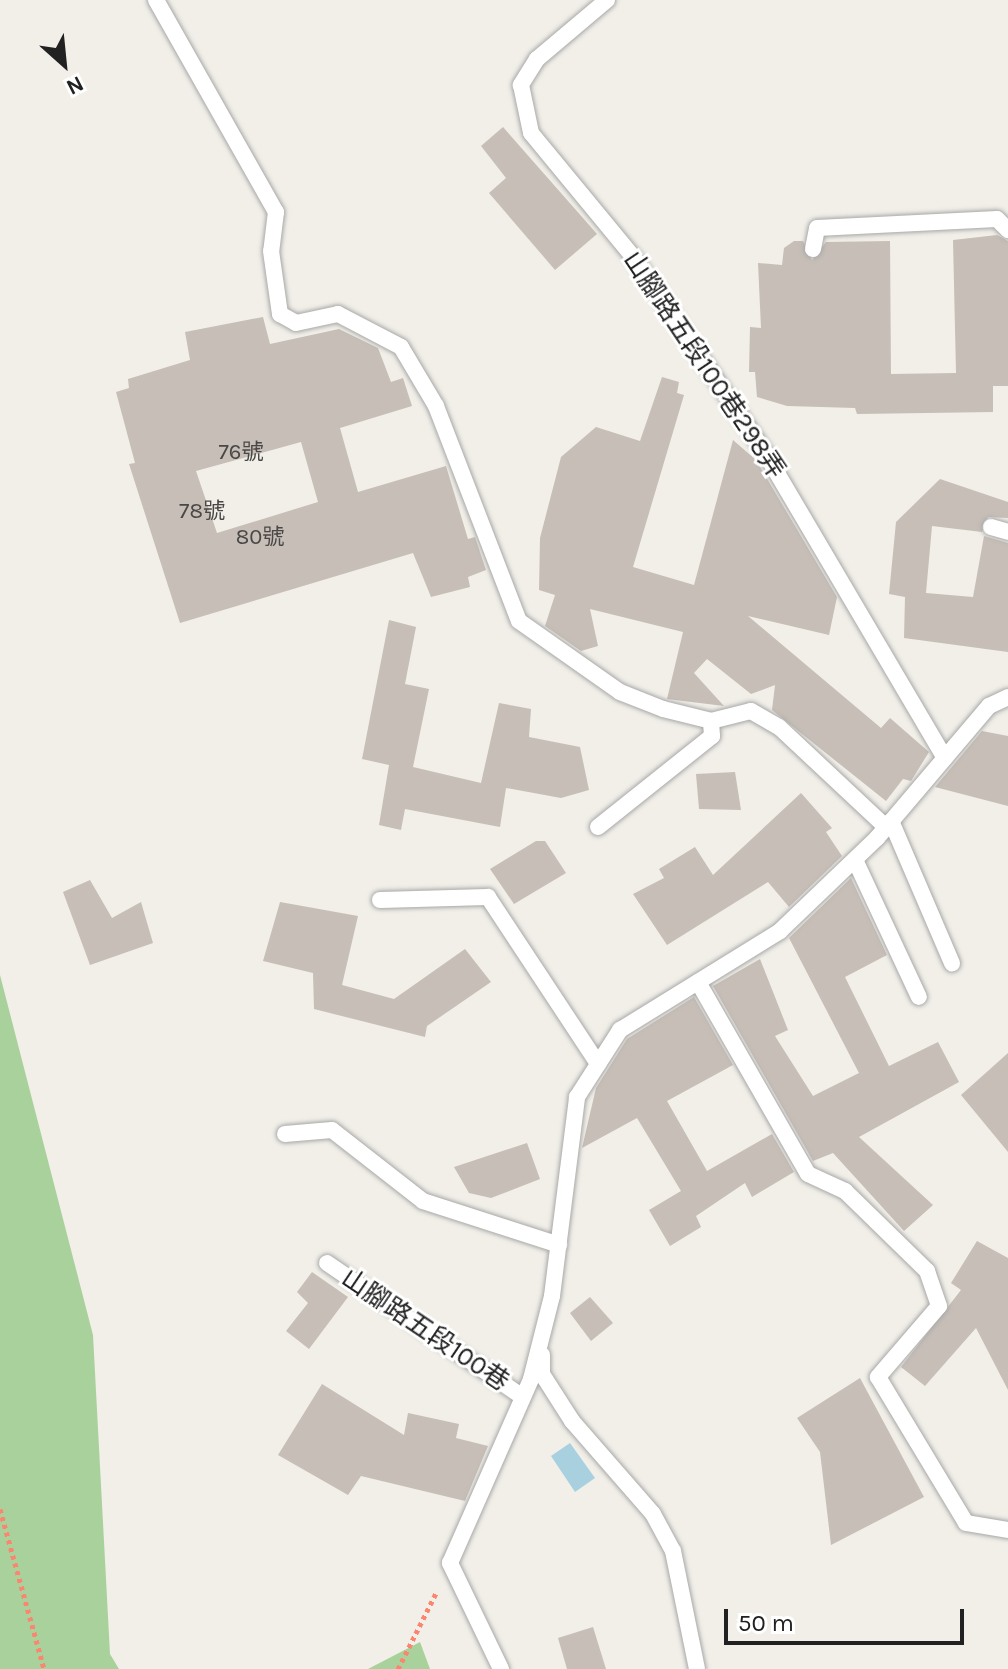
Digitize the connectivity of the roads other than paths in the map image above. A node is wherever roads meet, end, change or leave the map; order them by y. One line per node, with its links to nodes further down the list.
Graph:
1 (156, 0): 8 (lane)
2 (607, 0): 9 (lane, 山腳路五段100巷298弄)
3 (1008, 230): 4 (lane)
4 (813, 249)
5 (991, 527): 6 (lane)
6 (1008, 532)
7 (1008, 697): 9 (lane)
8 (711, 721): 10 (lane); 11 (lane)
9 (945, 758): 10 (lane)
10 (889, 824): 12 (lane); 14 (lane)
11 (598, 827)
12 (855, 860): 15 (lane); 16 (lane)
13 (380, 900): 17 (lane)
14 (952, 963)
15 (698, 982): 17 (lane); 23 (lane)
16 (919, 997)
17 (598, 1064): 19 (lane)
18 (285, 1134): 19 (lane)
19 (559, 1245): 21 (lane)
20 (327, 1263): 22 (lane, 山腳路五段100巷)
21 (543, 1333): 22 (lane); 25 (lane)
22 (523, 1397): 24 (lane)
23 (1008, 1530)
24 (501, 1669)
25 (697, 1669)

